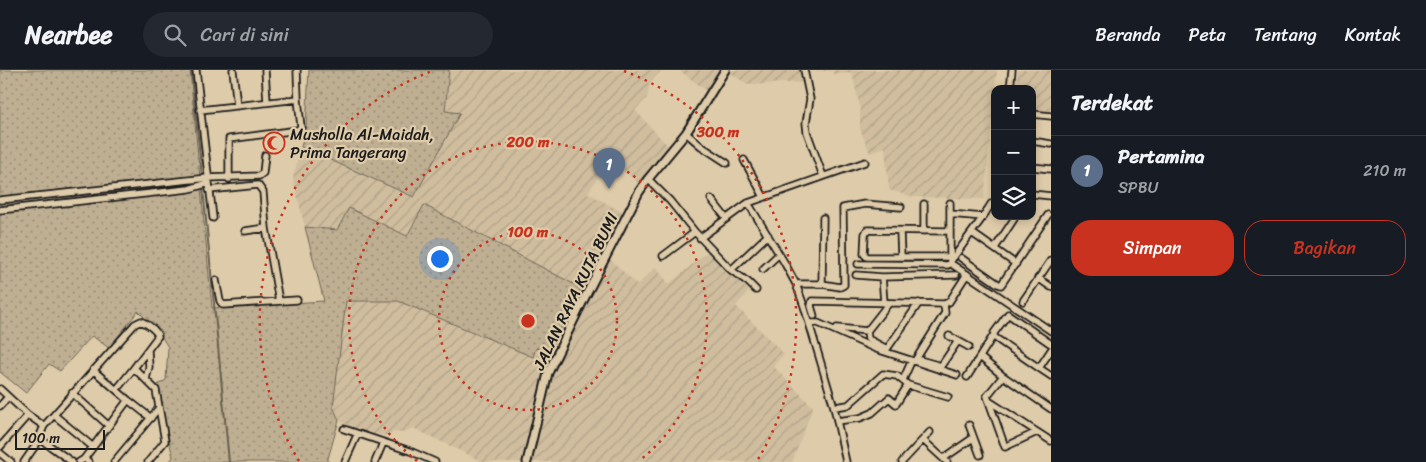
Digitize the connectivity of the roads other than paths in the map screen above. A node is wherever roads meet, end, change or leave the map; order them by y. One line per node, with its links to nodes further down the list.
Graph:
1 (196, 70): 12 (street)
2 (233, 70): 11 (street)
3 (264, 70): 10 (street)
4 (297, 70): 9 (street)
5 (725, 70): 15 (street, JALAN RAYA KUTA BUMI)
6 (804, 70): 24 (street)
7 (1012, 70): 8 (street)
8 (1010, 85)
9 (298, 99): 10 (street); 25 (street)
10 (267, 102): 11 (street)
11 (237, 106): 12 (street)
12 (200, 110): 27 (street)
13 (1036, 114): 14 (street)
14 (1051, 116)
15 (686, 132): 21 (street); 26 (street, JALAN RAYA KUTA BUMI)
16 (1036, 142): 17 (street)
17 (1051, 144)
18 (265, 156): 25 (street)
19 (744, 160): 30 (street)
20 (865, 162): 24 (street)
21 (726, 163)
22 (1036, 167): 23 (street)
23 (1051, 169)
24 (823, 176): 30 (street)
25 (229, 178): 27 (street)
26 (648, 179): 51 (street); 148 (street, JALAN RAYA KUTA BUMI)
27 (209, 184): 32 (street); 38 (street); 42 (street); 46 (street)
28 (1036, 194): 29 (street)
29 (1051, 196)
30 (764, 198): 34 (street)
31 (711, 199): 43 (street)
32 (0, 200)
33 (950, 203): 39 (street)
34 (748, 204): 43 (street); 53 (street)
35 (924, 204): 50 (street)
36 (991, 204): 41 (street)
37 (901, 206): 73 (street)
38 (0, 210)
39 (950, 214): 41 (street); 47 (street)
40 (1048, 215): 63 (street)
41 (983, 217): 52 (street)
42 (213, 218)
43 (726, 218): 54 (street)
44 (823, 218): 73 (street)
45 (1013, 220): 55 (street)
46 (266, 228): 48 (street); 77 (street)
47 (949, 230): 50 (street); 60 (street)
48 (245, 231)
49 (900, 231): 50 (street); 58 (street); 58 (street)
50 (924, 231)
51 (695, 232): 54 (street); 57 (street)
52 (972, 233): 55 (street); 60 (street)
53 (768, 235): 56 (street); 65 (street)
54 (700, 238): 65 (street)
55 (995, 248): 63 (street)
56 (778, 254): 64 (street); 72 (street)
57 (663, 256)
58 (901, 257): 60 (street)
59 (961, 258): 63 (street)
60 (950, 260): 62 (street); 66 (street)
61 (1051, 260): 70 (street)
62 (858, 264)
63 (1016, 264)
64 (763, 269)
65 (731, 270): 75 (street)
66 (967, 274): 81 (street); 86 (street)
67 (856, 275): 69 (street)
68 (956, 275): 69 (street)
69 (882, 276): 79 (street)
70 (1038, 278): 74 (street); 78 (street)
71 (216, 280): 77 (street)
72 (796, 284): 73 (street); 83 (street)
73 (822, 284)
74 (1051, 287)
75 (756, 290)
76 (297, 300): 77 (street)
77 (279, 301)
78 (1023, 301)
79 (886, 303): 80 (street); 82 (street); 85 (street)
80 (919, 303): 81 (street); 85 (street)
81 (944, 304): 89 (street)
82 (814, 316)
83 (810, 323): 95 (street); 114 (street)
84 (837, 328): 85 (street)
85 (866, 331)
86 (1051, 331)
87 (949, 336): 89 (street)
88 (993, 336): 90 (street); 94 (street); 97 (street)
89 (958, 341): 91 (street)
90 (1051, 344)
91 (969, 347)
92 (148, 350): 96 (street); 98 (street); 103 (street)
93 (1051, 350): 97 (street)
94 (980, 357): 100 (street); 101 (street)
95 (911, 362): 99 (street); 104 (street)
96 (134, 368): 103 (street); 106 (street)
97 (1039, 368): 102 (street)
98 (93, 370): 106 (street); 108 (street)
99 (957, 375)
100 (967, 376)
101 (1003, 376): 112 (street); 116 (street)
102 (1051, 376)
103 (146, 379): 115 (street)
104 (903, 380): 105 (street); 114 (street)
105 (908, 385): 110 (street); 120 (street)
106 (117, 389): 111 (street)
107 (0, 390): 109 (street)
108 (72, 393): 118 (street); 122 (street)
109 (8, 397): 113 (street); 117 (street)
110 (948, 397)
111 (128, 400): 119 (street); 122 (street)
112 (989, 401): 126 (street); 126 (street)
113 (0, 406)
114 (834, 407): 120 (street)
115 (158, 409): 119 (street); 144 (street)
116 (1051, 409)
117 (28, 414): 121 (street); 133 (street)
118 (54, 415): 121 (street); 134 (street)
119 (151, 418): 143 (street)
120 (837, 421): 149 (street)
121 (44, 426): 129 (street)
122 (109, 426): 134 (street)
123 (969, 426): 128 (street)
124 (344, 429): 127 (street)
125 (930, 432): 130 (street)
126 (1036, 432): 131 (street)
127 (357, 435): 132 (street); 145 (street)
128 (973, 438): 136 (street); 137 (street)
129 (40, 439): 138 (street); 142 (street)
130 (923, 440): 137 (street); 140 (street)
131 (1051, 441)
132 (383, 443): 146 (street); 147 (street)
133 (0, 447)
134 (93, 447): 139 (street)
135 (0, 453): 141 (street)
136 (980, 455)
137 (946, 460)
138 (25, 461)
139 (84, 461)
140 (906, 461)
141 (11, 462)
142 (72, 462)
143 (114, 462)
144 (148, 462)
145 (345, 462)
146 (374, 462)
147 (435, 462)
148 (528, 462)
149 (846, 462)

